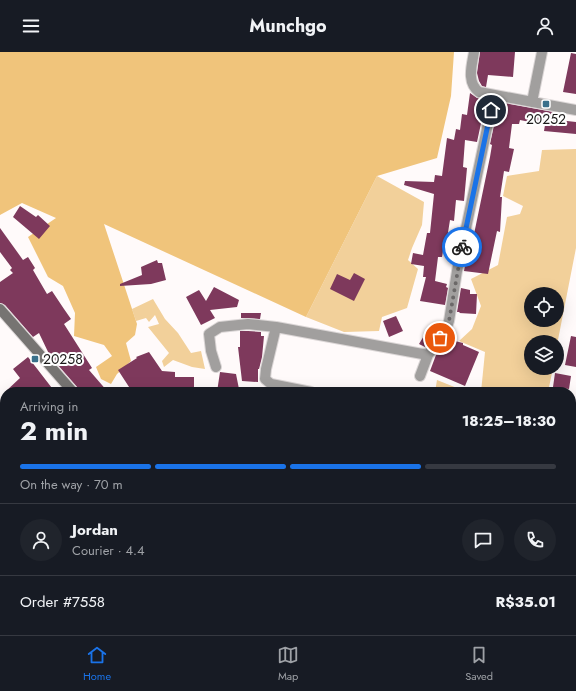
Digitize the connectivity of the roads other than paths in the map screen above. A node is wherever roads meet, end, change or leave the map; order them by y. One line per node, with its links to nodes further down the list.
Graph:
1 (474, 52): 3 (street)
2 (542, 52): 4 (street)
3 (494, 95): 4 (street); 8 (street)
4 (532, 102): 5 (street)
5 (576, 110)
6 (0, 309): 11 (street)
7 (276, 327): 8 (street); 9 (street); 12 (street)
8 (428, 355): 10 (street)
9 (216, 367)
10 (420, 376)
11 (69, 387)
12 (286, 387)

